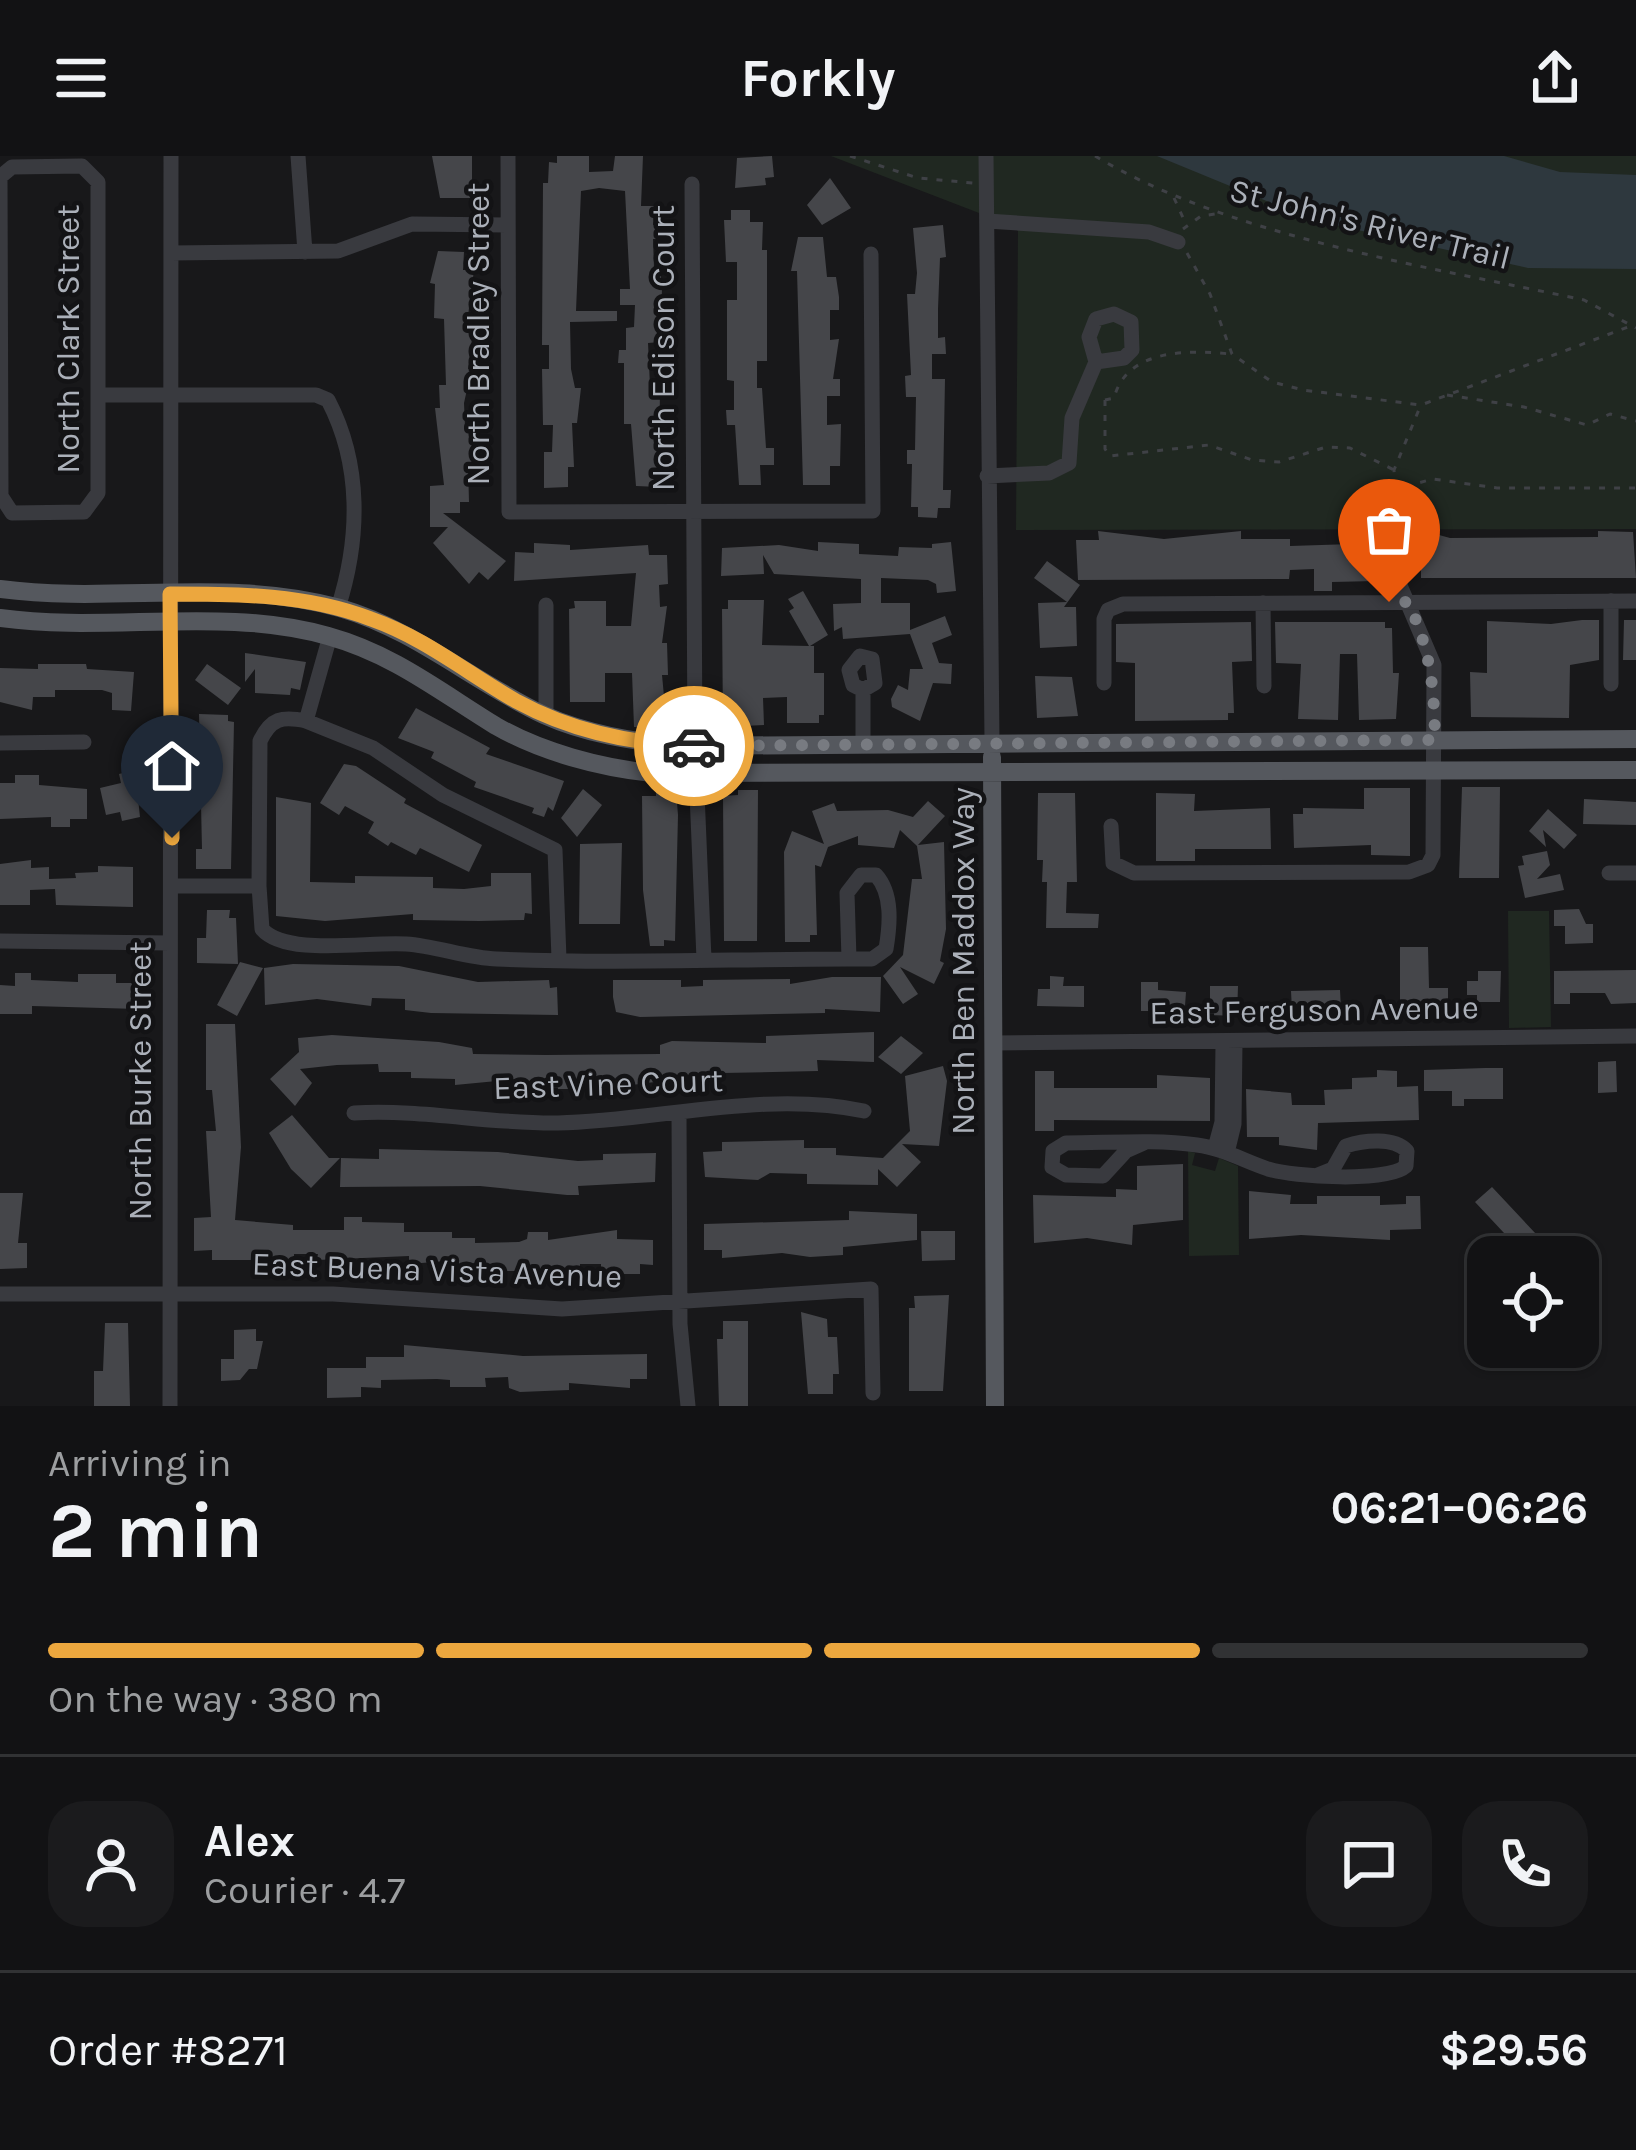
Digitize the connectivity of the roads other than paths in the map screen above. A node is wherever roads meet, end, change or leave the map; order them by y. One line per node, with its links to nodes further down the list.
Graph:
1 (171, 156): 10 (street, North Burke Street)
2 (298, 156): 9 (street)
3 (508, 156): 7 (street, North Bradley Street)
4 (986, 156): 6 (street, North Ben Maddox Way)
5 (692, 184): 16 (street, North Edison Court)
6 (987, 221): 8 (street); 15 (street, North Ben Maddox Way)
7 (508, 225): 9 (street); 16 (street, North Bradley Street)
8 (1178, 242)
9 (305, 252): 10 (street)
10 (171, 253): 13 (street, North Burke Street)
11 (871, 254): 16 (street)
12 (1096, 362): 15 (street)
13 (172, 394): 14 (street); 19 (street, North Burke Street); 25 (street)
14 (99, 395): 14 (street, North Clark Street)
15 (987, 476): 37 (street, North Ben Maddox Way)
16 (694, 511): 41 (street, North Edison Court)
17 (1396, 531): 22 (street)
18 (0, 589): 19 (main road)
19 (170, 594): 25 (main road); 27 (street, North Burke Street)
20 (1611, 601): 21 (street); 22 (street); 30 (street)
21 (1636, 601)
22 (1408, 602): 23 (street); 36 (street)
23 (1263, 603): 29 (street); 31 (street)
24 (546, 605): 33 (street)
25 (338, 608): 33 (main road)
26 (0, 618): 27 (main road)
27 (170, 624): 28 (main road); 49 (street, North Burke Street)
28 (330, 636): 34 (street); 45 (main road)
29 (1104, 683)
30 (1611, 684)
31 (1264, 686)
32 (862, 691): 40 (street)
33 (546, 716): 41 (main road)
34 (306, 722): 50 (street); 53 (street)
35 (1636, 739): 36 (main road)
36 (1435, 740): 37 (main road); 43 (street)
37 (992, 741): 40 (main road); 42 (main road, North Ben Maddox Way)
38 (0, 742): 39 (street)
39 (84, 742)
40 (863, 742): 41 (main road)
41 (695, 746): 45 (street, North Edison Court)
42 (992, 768): 43 (main road); 45 (main road); 57 (main road, North Ben Maddox Way)
43 (1432, 770): 44 (main road); 46 (street)
44 (1636, 770)
45 (700, 775): 54 (street, North Edison Court)
46 (1111, 826)
47 (1636, 873): 48 (street)
48 (1609, 874)
49 (172, 886): 50 (street); 52 (street, North Burke Street)
50 (259, 886): 53 (street)
51 (0, 941): 52 (street)
52 (170, 943): 66 (street, North Burke Street)
53 (559, 959): 54 (street)
54 (704, 959): 55 (street)
55 (849, 959): 55 (street)
56 (1636, 1036): 58 (street, East Ferguson Avenue)
57 (993, 1043): 58 (street, East Ferguson Avenue); 71 (main road, North Ben Maddox Way)
58 (1229, 1043): 63 (street)
59 (864, 1112): 61 (street, East Vine Court)
60 (354, 1113): 61 (street, East Vine Court)
61 (679, 1114): 67 (street)
62 (1144, 1143): 62 (street); 63 (street)
63 (1221, 1150): 64 (street)
64 (1318, 1175): 64 (street)
65 (0, 1294): 66 (street, East Buena Vista Avenue)
66 (170, 1295): 67 (street, East Buena Vista Avenue); 69 (street, North Burke Street)
67 (680, 1301): 68 (street, East Buena Vista Avenue); 70 (street)
68 (873, 1393)
69 (170, 1406)
70 (688, 1406)
71 (995, 1406)

